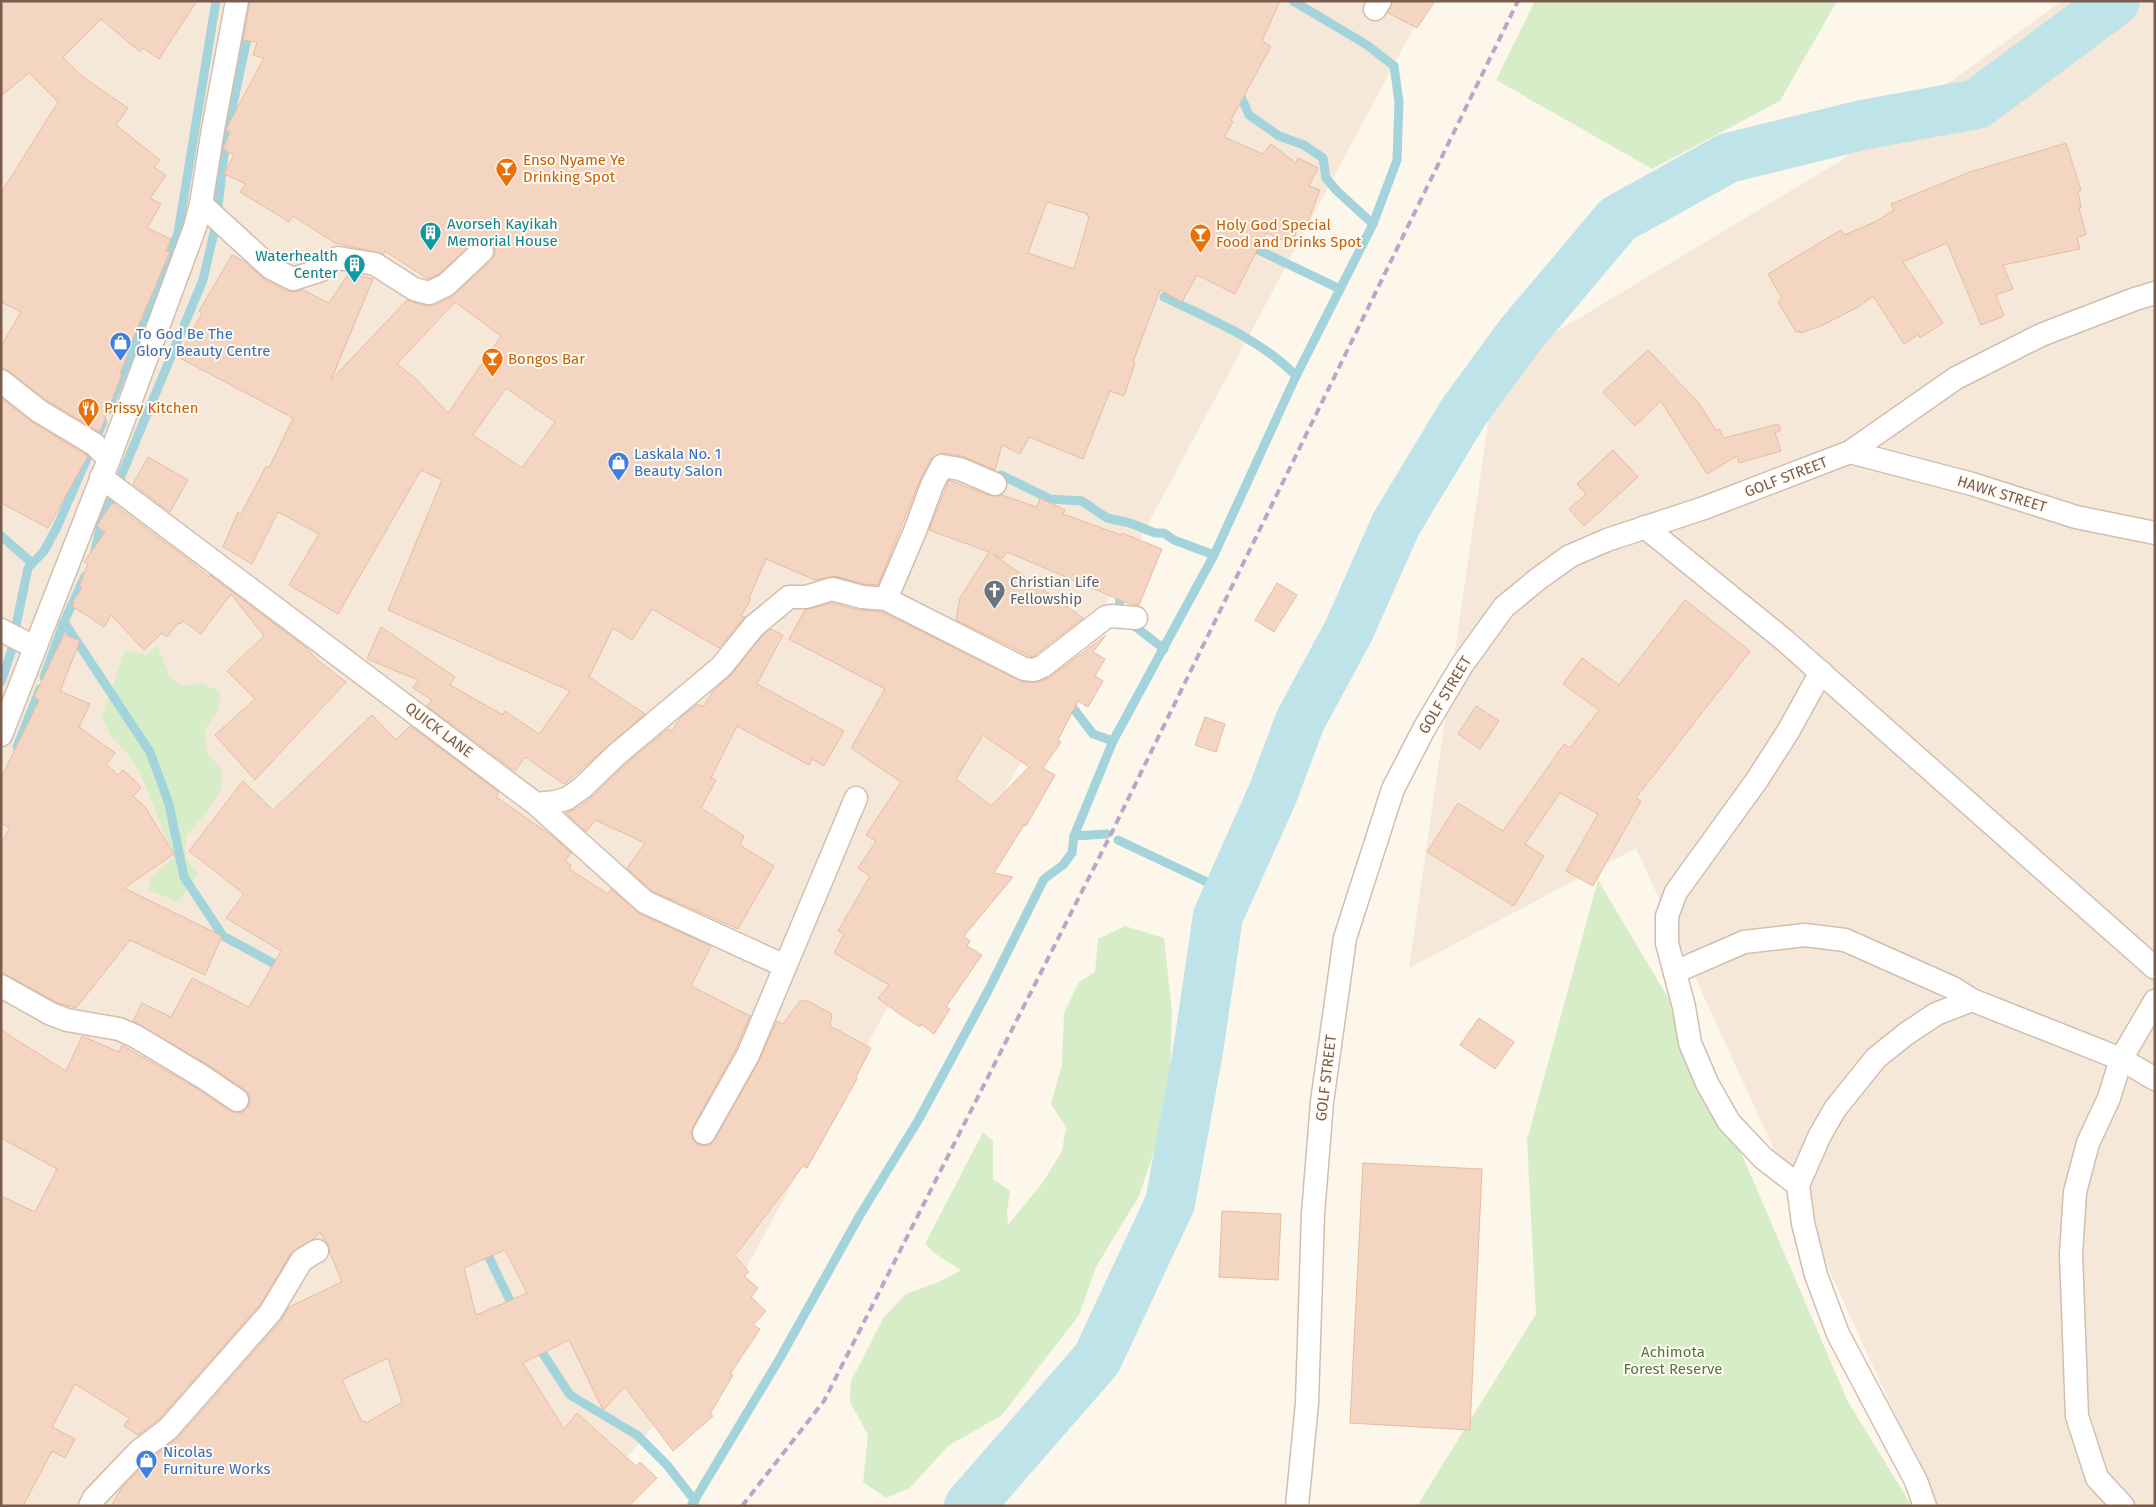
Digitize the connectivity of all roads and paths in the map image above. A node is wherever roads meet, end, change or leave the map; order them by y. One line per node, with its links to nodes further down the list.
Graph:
1 (237, 1): 2 (street)
2 (201, 204): 3 (street); 7 (street)
3 (482, 251)
4 (2155, 293): 6 (street, GOLF STREET)
5 (1, 380): 7 (street, QUICK LANE)
6 (1850, 452): 9 (street, GOLF STREET); 10 (street, HAWK STREET)
7 (105, 468): 14 (street); 18 (street, QUICK LANE)
8 (995, 484): 11 (street)
9 (1645, 527): 15 (street); 32 (street, GOLF STREET)
10 (2155, 533)
11 (886, 599): 12 (street); 18 (street)
12 (1136, 618)
13 (1, 630): 14 (street)
14 (34, 647): 16 (street)
15 (1821, 672): 20 (street); 21 (street)
16 (1, 735)
17 (856, 798): 19 (street)
18 (536, 804): 19 (street, QUICK LANE)
19 (785, 966): 28 (street)
20 (2155, 968)
21 (1675, 972): 23 (street); 29 (street)
22 (1, 986): 27 (street)
23 (1972, 1000): 25 (street); 29 (street)
24 (2155, 1001): 25 (street)
25 (2121, 1059): 26 (street); 34 (street)
26 (2155, 1079)
27 (237, 1100)
28 (704, 1133)
29 (1798, 1185): 33 (street)
30 (317, 1251): 31 (street)
31 (90, 1506)
32 (1297, 1506)
33 (1924, 1506)
34 (2123, 1506)

